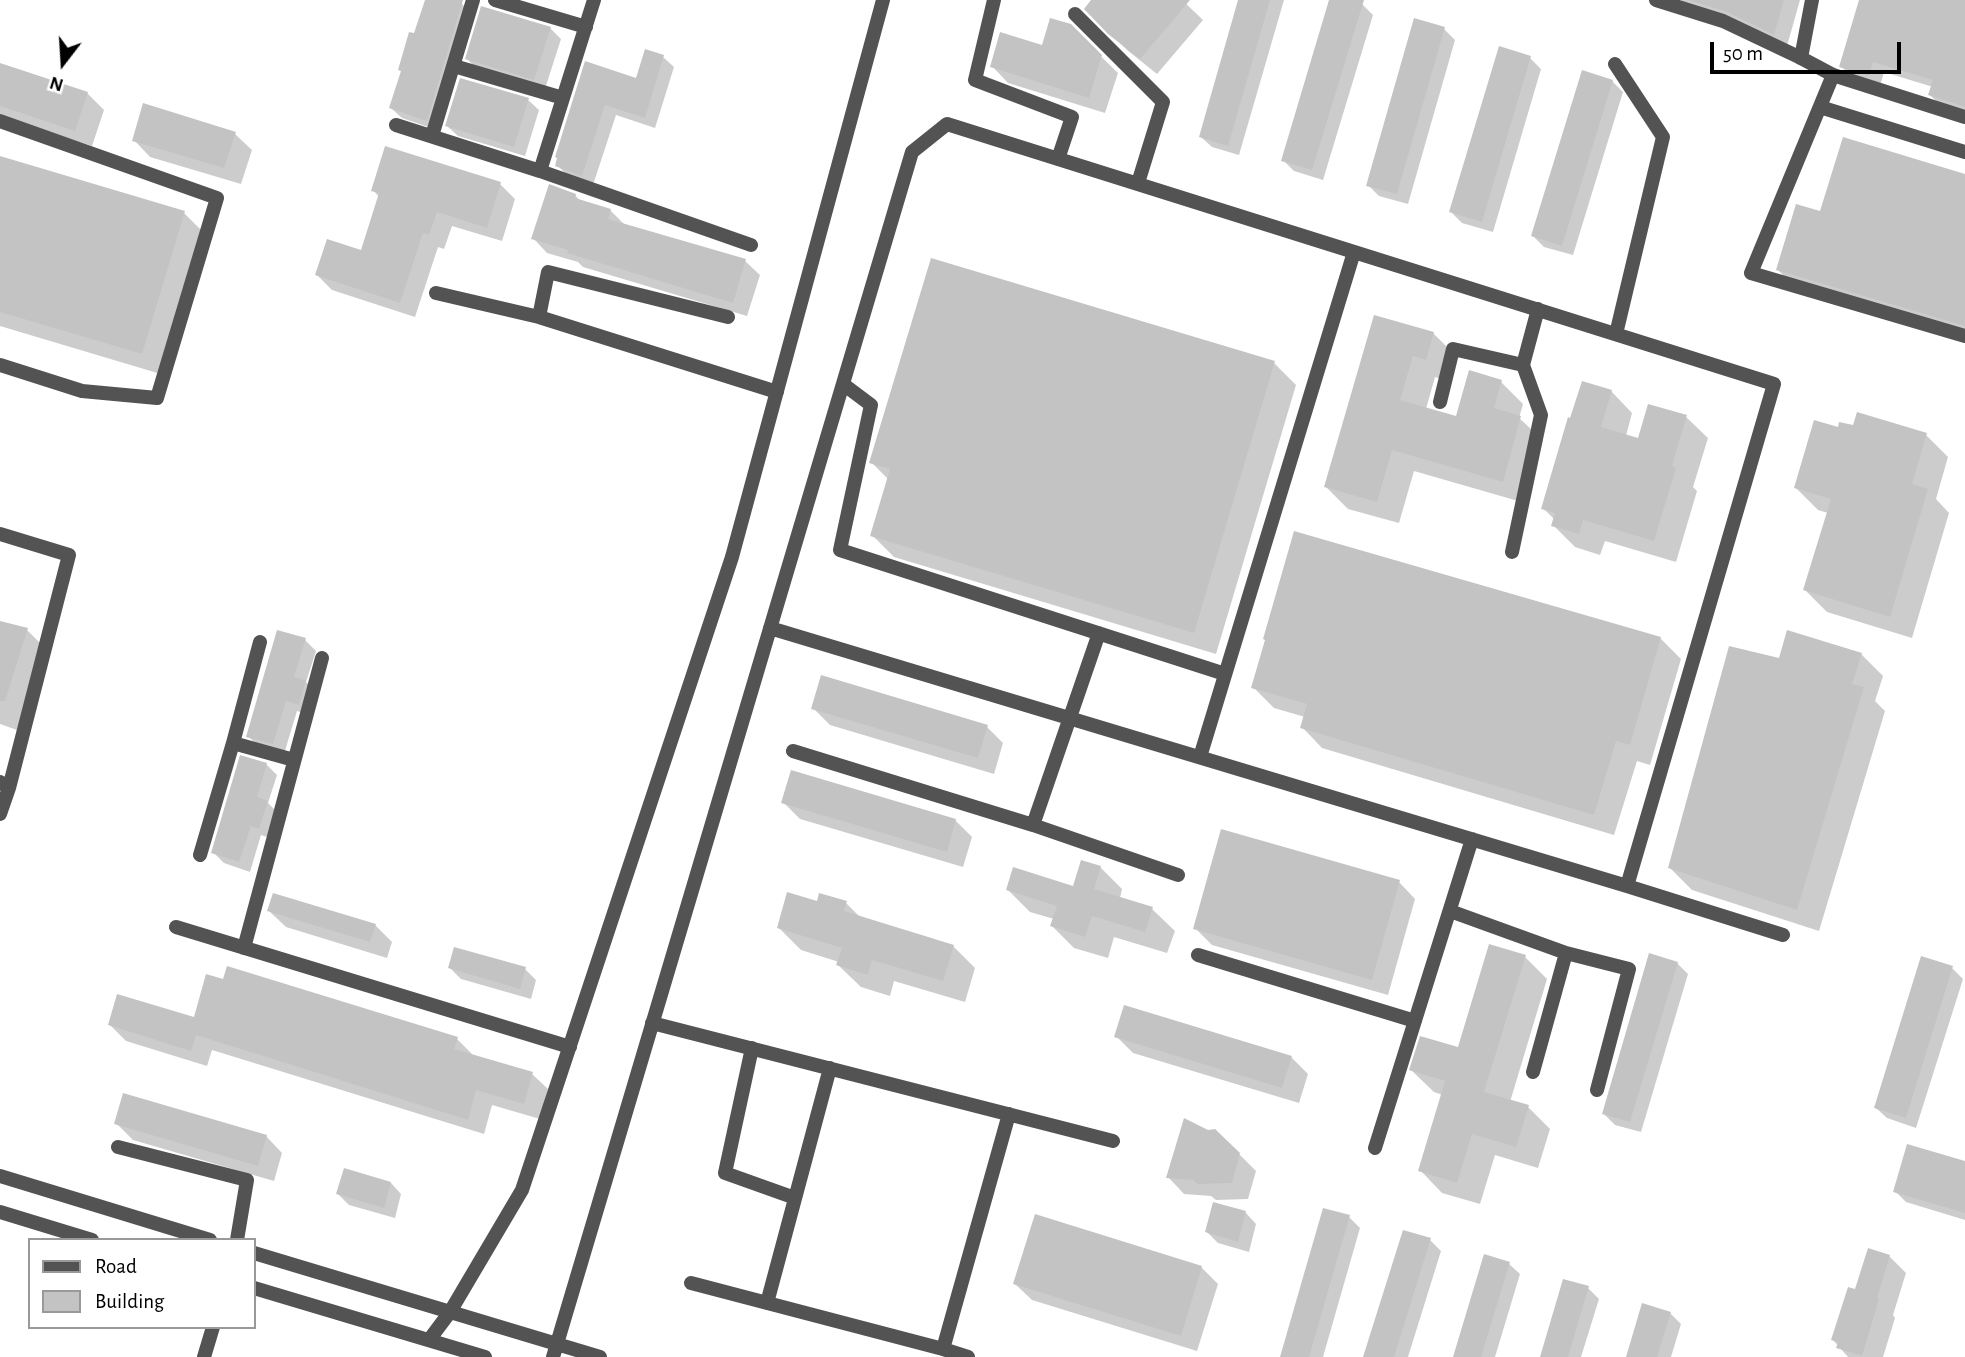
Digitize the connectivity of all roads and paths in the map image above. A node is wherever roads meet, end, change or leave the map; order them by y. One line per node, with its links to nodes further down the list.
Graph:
1 (473, 0): 12 (street)
2 (495, 0): 9 (street)
3 (594, 0): 9 (street)
4 (883, 0): 35 (street)
5 (994, 0): 21 (street)
6 (1656, 0): 10 (street)
7 (1812, 0): 10 (street)
8 (1074, 14): 23 (street)
9 (586, 27): 14 (street)
10 (1801, 58): 13 (street)
11 (1615, 64): 30 (street)
12 (454, 66): 14 (street); 19 (street)
13 (1833, 75): 15 (street); 16 (street)
14 (563, 97): 22 (street)
15 (1820, 107): 20 (street); 31 (street)
16 (1965, 117)
17 (0, 121): 32 (street)
18 (396, 125): 19 (street)
19 (432, 136): 22 (street)
20 (1965, 152)
21 (1058, 159): 23 (street); 34 (street)
22 (540, 171): 24 (street)
23 (1138, 183): 25 (street)
24 (751, 245)
25 (1354, 252): 27 (street); 43 (street)
26 (436, 293): 28 (street)
27 (1538, 309): 30 (street); 33 (street)
28 (539, 317): 29 (street); 35 (street)
29 (727, 317)
30 (1616, 334): 55 (street)
31 (1965, 336)
32 (0, 365)
33 (1523, 365): 36 (street); 38 (street)
34 (843, 384): 39 (street); 40 (street)
35 (777, 392): 64 (street)
36 (1440, 401)
37 (0, 534): 49 (street)
38 (1513, 552)
39 (770, 628): 44 (street); 63 (street)
40 (1099, 633): 43 (street); 44 (street)
41 (260, 642): 45 (street)
42 (322, 658): 48 (street)
43 (1225, 674): 47 (street)
44 (1070, 719): 47 (street); 51 (street)
45 (233, 743): 48 (street); 53 (street)
46 (793, 751): 51 (street)
47 (1200, 757): 52 (street)
48 (295, 760): 59 (street)
49 (4, 785): 50 (street)
50 (0, 814)
51 (1033, 825): 54 (street)
52 (1472, 839): 55 (street); 56 (street)
53 (200, 855)
54 (1178, 875)
55 (1627, 886): 58 (street)
56 (1450, 911): 60 (street); 62 (street)
57 (176, 927): 59 (street)
58 (1783, 935)
59 (244, 948): 64 (street)
60 (1566, 953): 67 (street); 68 (street)
61 (1198, 955): 62 (street)
62 (1415, 1021): 72 (street)
63 (652, 1023): 65 (street); 87 (street)
64 (570, 1047): 83 (street)
65 (752, 1048): 66 (street); 74 (street)
66 (830, 1068): 69 (street); 74 (street)
67 (1533, 1072)
68 (1597, 1090)
69 (1009, 1114): 70 (street); 86 (street)
70 (1113, 1141)
71 (118, 1147): 78 (street)
72 (1375, 1148)
73 (0, 1176): 77 (street)
74 (795, 1198): 82 (street)
75 (0, 1212): 76 (street)
76 (85, 1238)
77 (203, 1238)
78 (237, 1238)
79 (256, 1254): 83 (street)
80 (691, 1283): 82 (street)
81 (256, 1289): 85 (street)
82 (767, 1303): 86 (street)
83 (450, 1312): 85 (street); 87 (street)
84 (212, 1329): 88 (street)
85 (429, 1340): 89 (street)
86 (943, 1349): 91 (street)
87 (555, 1350): 90 (street)
88 (204, 1357)
89 (485, 1357)
90 (600, 1357)
91 (968, 1357)

